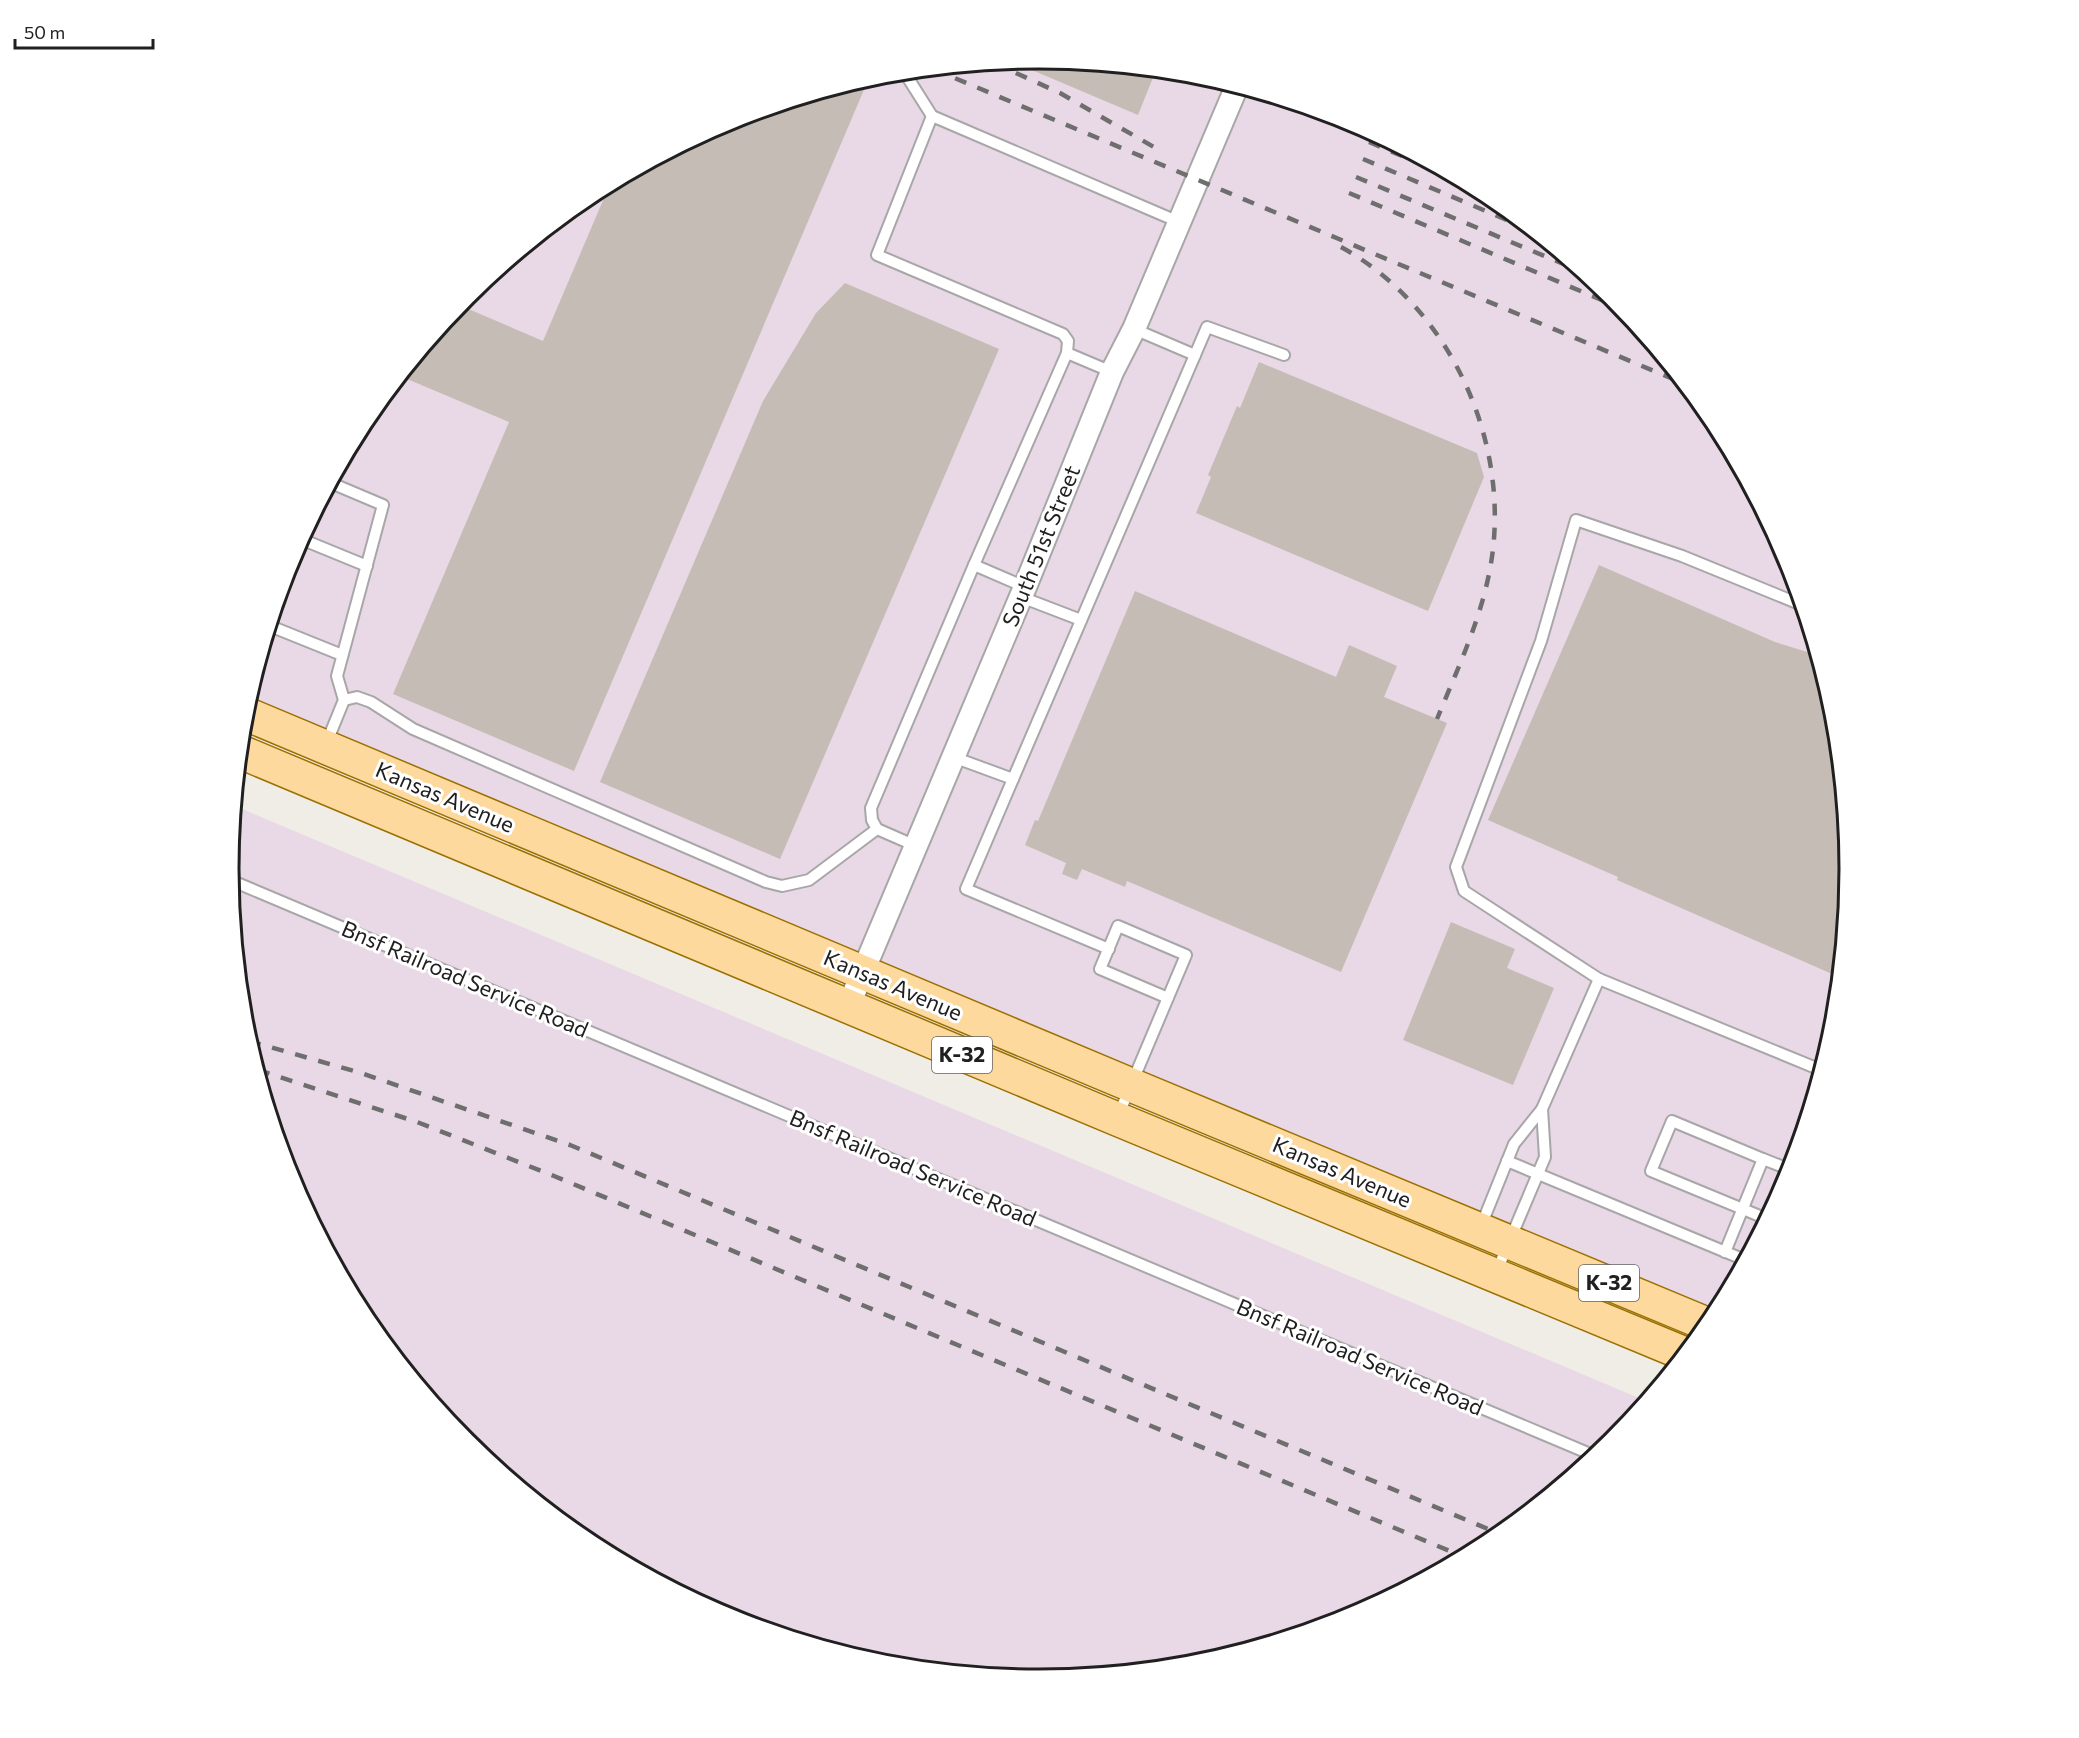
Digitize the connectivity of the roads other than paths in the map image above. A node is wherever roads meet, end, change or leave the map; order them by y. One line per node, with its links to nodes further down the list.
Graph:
1 (909, 80): 3 (lane)
2 (1234, 93): 4 (street, South 51st Street)
3 (932, 116): 4 (lane); 6 (lane)
4 (1179, 222): 5 (street, South 51st Street)
5 (1134, 329): 7 (lane); 9 (street, South 51st Street)
6 (1067, 353): 9 (lane); 12 (lane)
7 (1195, 355): 8 (lane); 16 (lane)
8 (1284, 355)
9 (1112, 372): 14 (street, South 51st Street)
10 (338, 486): 13 (lane)
11 (309, 542): 13 (lane)
12 (974, 564): 14 (lane); 25 (lane)
13 (367, 566): 18 (lane)
14 (1023, 592): 16 (lane); 23 (street, South 51st Street)
15 (1793, 601): 30 (lane)
16 (1081, 620): 24 (lane)
17 (277, 629): 18 (lane)
18 (342, 655): 19 (lane)
19 (344, 700): 21 (lane); 25 (lane)
20 (254, 717): 21 (main road, Kansas Avenue / K-32)
21 (325, 747): 29 (main road, Kansas Avenue / K-32)
22 (248, 755): 32 (main road, Kansas Avenue / K-32)
23 (953, 757): 24 (lane); 26 (street, South 51st Street)
24 (1013, 779): 28 (lane)
25 (877, 829): 26 (lane)
26 (916, 846): 29 (street, South 51st Street)
27 (240, 884): 50 (lane, Bnsf Railroad Service Road)
28 (1109, 949): 31 (lane); 31 (lane)
29 (862, 972): 32 (street, South 51st Street); 34 (main road, Kansas Avenue / K-32)
30 (1599, 979): 33 (lane); 35 (lane)
31 (1168, 998): 34 (lane)
32 (849, 1007): 36 (main road, Kansas Avenue / K-32)
33 (1814, 1067)
34 (1131, 1085): 36 (lane); 43 (main road, Kansas Avenue / K-32)
35 (1542, 1109): 38 (lane); 40 (lane)
36 (1117, 1119): 47 (main road, Kansas Avenue / K-32)
37 (1763, 1159): 39 (lane); 41 (lane); 41 (lane)
38 (1507, 1161): 40 (lane); 43 (lane)
39 (1782, 1167)
40 (1538, 1173): 44 (lane); 45 (lane)
41 (1743, 1209): 42 (lane); 45 (lane)
42 (1760, 1216)
43 (1479, 1229): 44 (main road, Kansas Avenue / K-32)
44 (1510, 1241): 47 (lane); 48 (main road, Kansas Avenue / K-32)
45 (1725, 1252): 46 (lane)
46 (1738, 1257)
47 (1496, 1275): 49 (main road, Kansas Avenue / K-32)
48 (1699, 1321)
49 (1678, 1351)
50 (1586, 1452)

